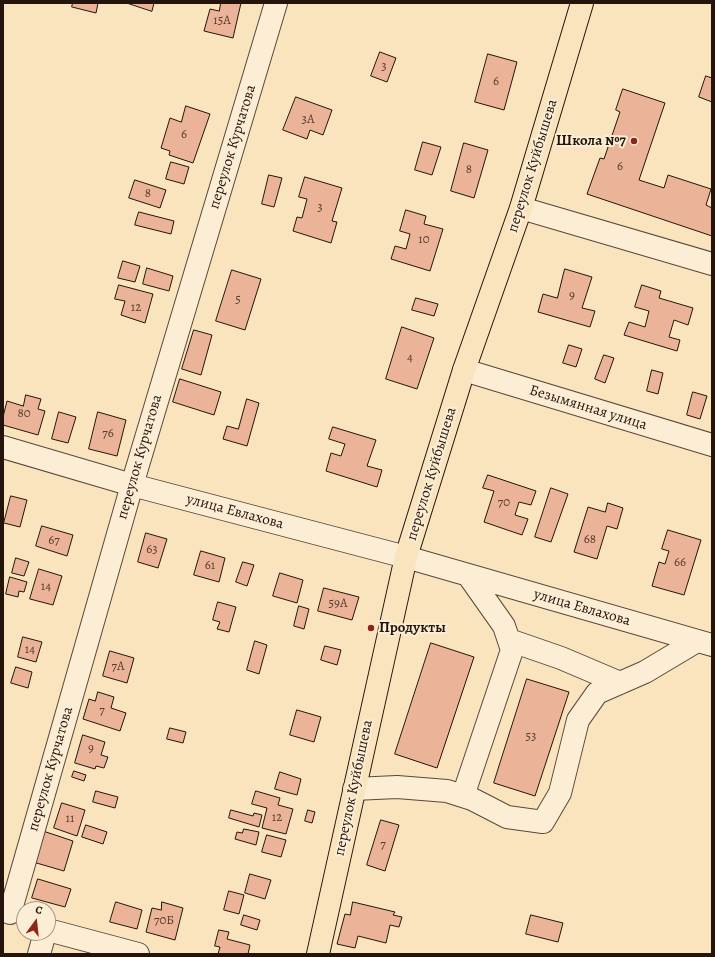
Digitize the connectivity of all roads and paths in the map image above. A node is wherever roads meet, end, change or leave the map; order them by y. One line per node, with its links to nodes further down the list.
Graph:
1 (276, 3): 8 (street, переулок Курчатова)
2 (582, 3): 3 (main road, переулок Куйбышева)
3 (521, 208): 4 (street); 5 (main road, переулок Куйбышева)
4 (712, 264)
5 (464, 370): 6 (street, Безымянная улица); 9 (main road, переулок Куйбышева)
6 (712, 445)
7 (3, 447): 8 (street, улица Евлахова)
8 (132, 485): 9 (street, улица Евлахова); 16 (street, переулок Курчатова)
9 (406, 557): 10 (street, улица Евлахова); 14 (main road, переулок Куйбышева)
10 (468, 575): 11 (street); 12 (street, улица Евлахова)
11 (509, 640): 13 (street); 15 (street)
12 (705, 643): 13 (street, улица Евлахова)
13 (620, 683): 15 (street, улица Евлахова)
14 (354, 789): 15 (street, улица Евлахова); 21 (main road, переулок Куйбышева)
15 (463, 796)
16 (12, 915)
17 (56, 932): 20 (street)
18 (43, 941): 19 (street)
19 (39, 954)
20 (138, 954)
21 (318, 954)

